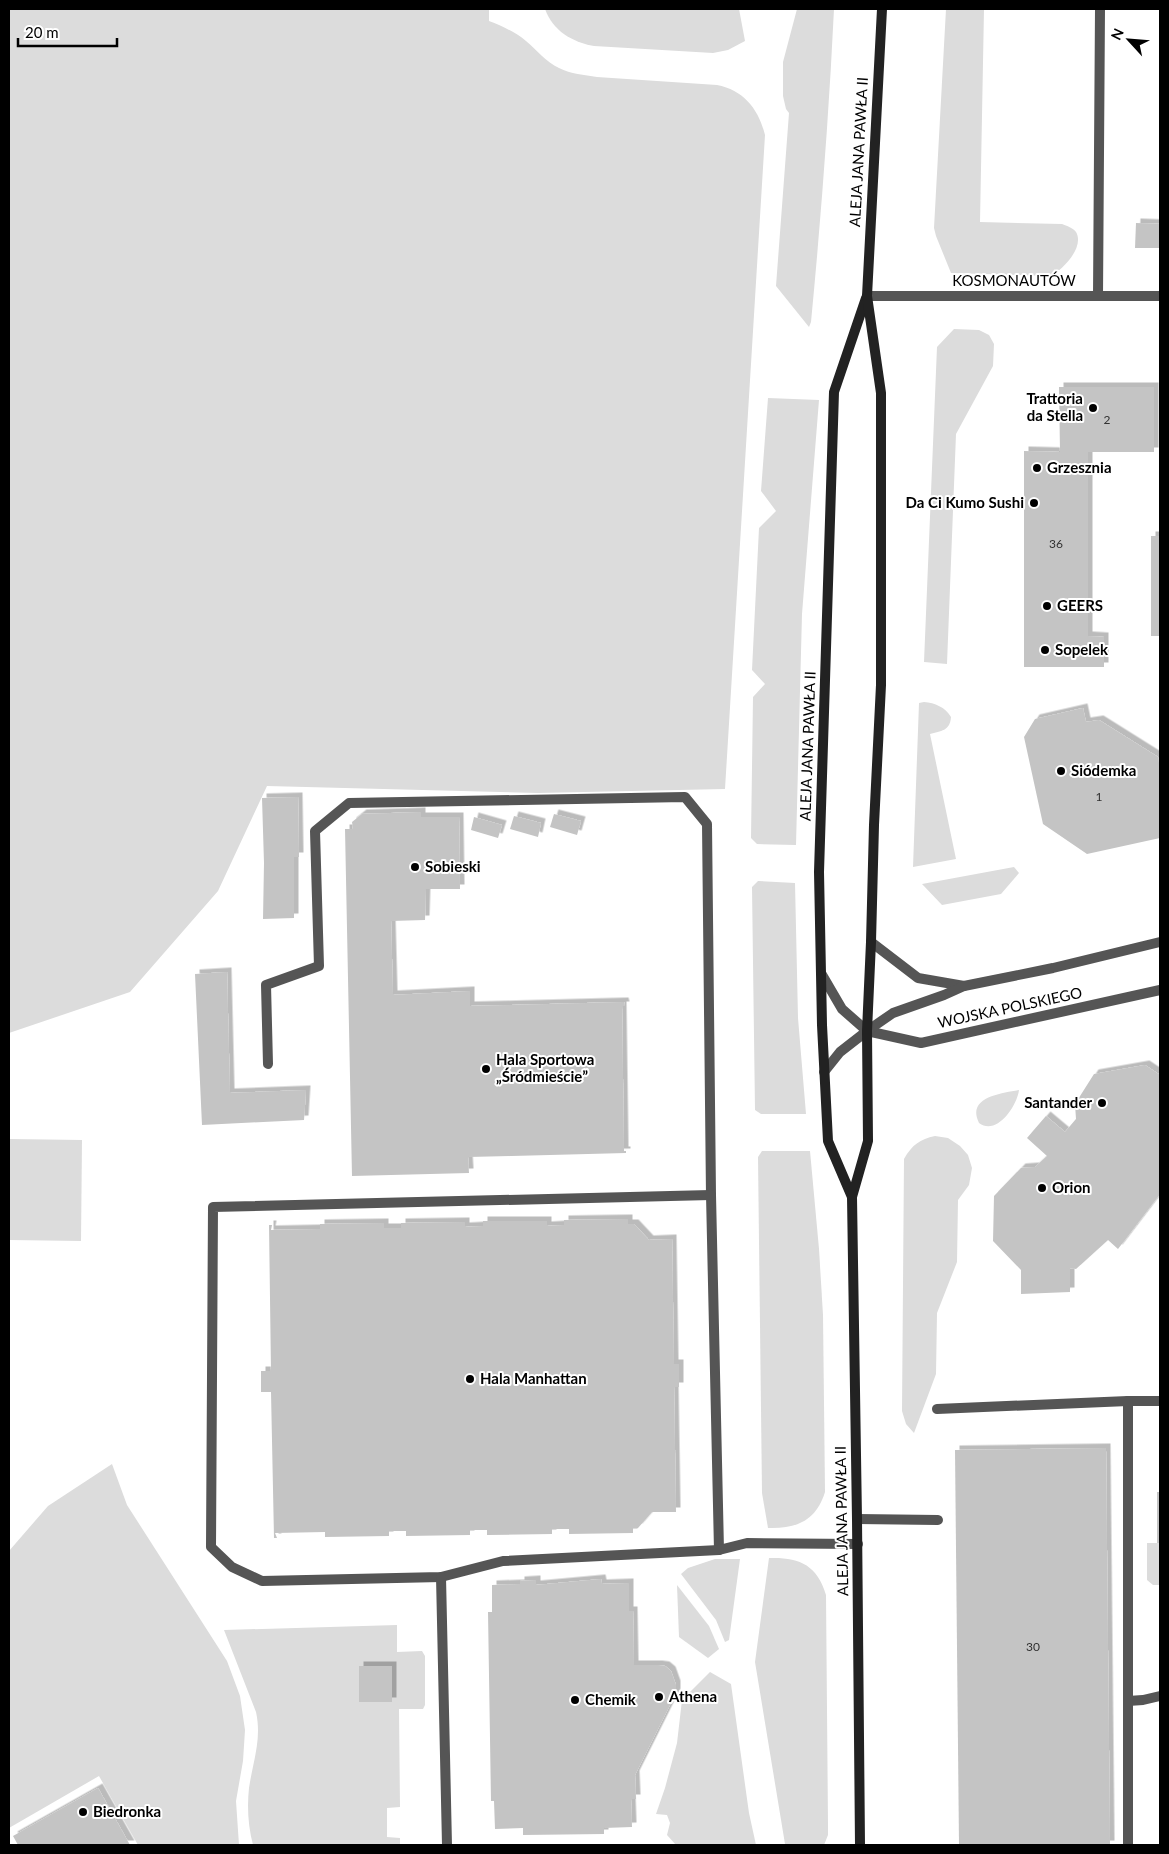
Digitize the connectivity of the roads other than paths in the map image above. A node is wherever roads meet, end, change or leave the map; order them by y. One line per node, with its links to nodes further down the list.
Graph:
1 (882, 9): 3 (main road, ALEJA JANA PAWŁA II)
2 (1100, 9): 4 (street)
3 (867, 296): 4 (street, KOSMONAUTÓW); 6 (main road, ALEJA JANA PAWŁA II); 8 (main road, ALEJA JANA PAWŁA II)
4 (1098, 296): 5 (street, KOSMONAUTÓW)
5 (1160, 296)
6 (871, 942): 9 (street, WOJSKA POLSKIEGO); 11 (main road, ALEJA JANA PAWŁA II)
7 (1160, 942): 9 (street, WOJSKA POLSKIEGO)
8 (821, 973): 11 (street, WOJSKA POLSKIEGO); 13 (main road, ALEJA JANA PAWŁA II)
9 (964, 986): 11 (street, WOJSKA POLSKIEGO)
10 (1160, 990): 11 (street, WOJSKA POLSKIEGO)
11 (867, 1030): 13 (street, WOJSKA POLSKIEGO); 15 (main road, ALEJA JANA PAWŁA II)
12 (268, 1064): 14 (street)
13 (824, 1072): 15 (main road, ALEJA JANA PAWŁA II)
14 (711, 1196): 22 (street); 23 (street)
15 (852, 1196): 19 (main road, ALEJA JANA PAWŁA II)
16 (1160, 1401): 17 (street)
17 (1128, 1402): 18 (street); 25 (street)
18 (937, 1409)
19 (858, 1519): 20 (street); 21 (main road, ALEJA JANA PAWŁA II)
20 (938, 1520)
21 (858, 1544): 22 (street); 27 (main road, ALEJA JANA PAWŁA II)
22 (719, 1550): 23 (street)
23 (441, 1577): 26 (street)
24 (1160, 1696): 25 (street)
25 (1128, 1701): 28 (street)
26 (447, 1845)
27 (860, 1845)
28 (1128, 1845)

